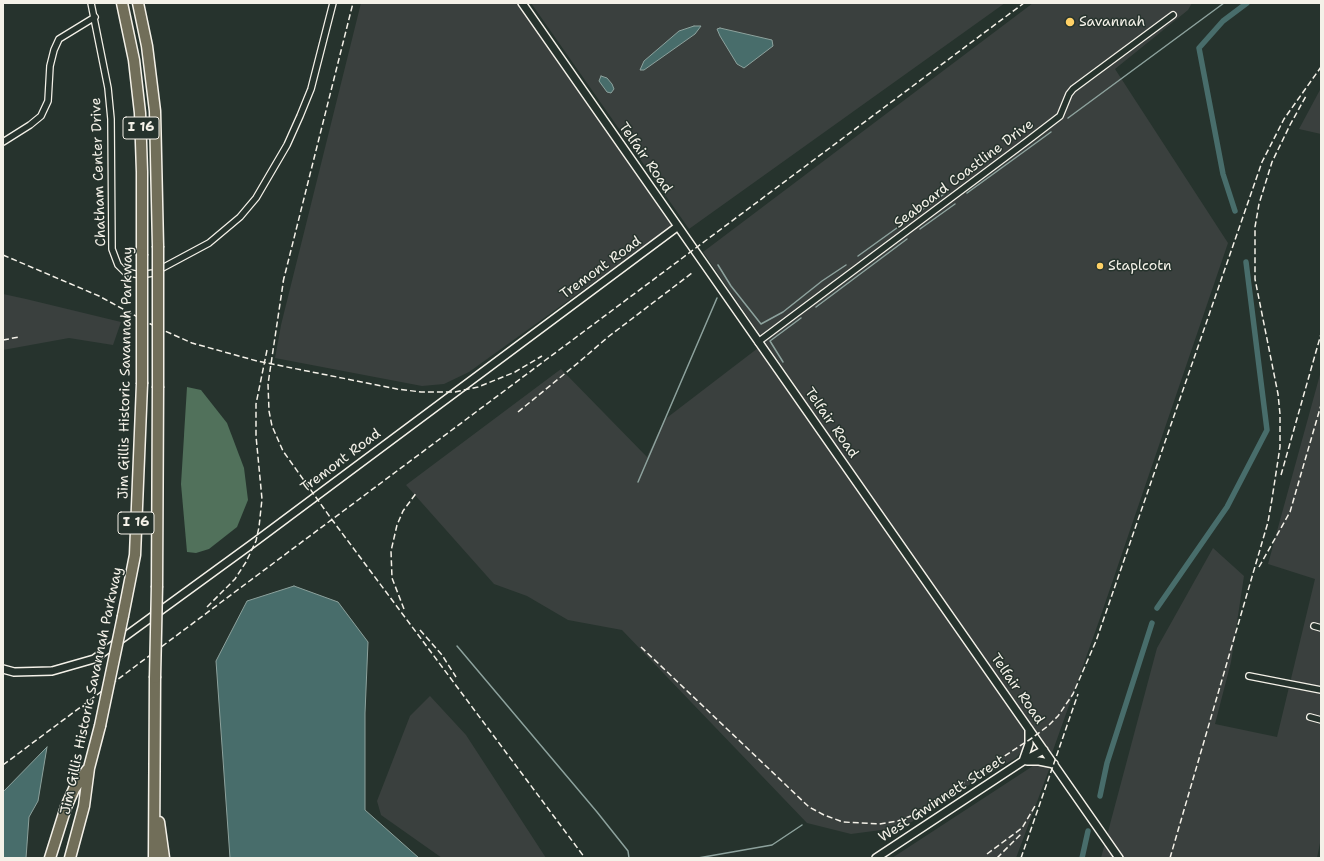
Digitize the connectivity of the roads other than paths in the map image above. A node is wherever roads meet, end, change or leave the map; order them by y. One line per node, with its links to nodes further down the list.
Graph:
1 (91, 3): 7 (street, Chatham Center Drive)
2 (122, 3): 22 (highway, Jim Gillis Historic Savannah Parkway / I 16, bridge)
3 (138, 3): 23 (highway, Jim Gillis Historic Savannah Parkway / I 16, bridge)
4 (333, 3): 7 (street, Chatham Center Drive)
5 (522, 3): 9 (street, Telfair Road)
6 (1173, 15): 10 (street, Seaboard Coastline Drive)
7 (95, 18): 8 (street)
8 (3, 142)
9 (677, 227): 10 (street, Telfair Road); 13 (street, Tremont Road)
10 (758, 342): 18 (street, Telfair Road)
11 (1314, 626): 12 (street)
12 (1321, 628)
13 (3, 670)
14 (1249, 676): 15 (street)
15 (1321, 690)
16 (1310, 717): 17 (street)
17 (1321, 720)
18 (1029, 729): 19 (street, Telfair Road); 20 (street)
19 (1042, 748): 20 (street, West Gwinnett Street); 21 (street, Telfair Road)
20 (1023, 762): 21 (street); 28 (street, West Gwinnett Street)
21 (1054, 764): 29 (street, Telfair Road)
22 (88, 768): 24 (highway); 25 (highway, Jim Gillis Historic Savannah Parkway / I 16)
23 (155, 780): 26 (highway, Jim Gillis Historic Savannah Parkway / I 16); 27 (highway)
24 (50, 858)
25 (70, 858)
26 (154, 858)
27 (164, 858)
28 (876, 858)
29 (1119, 858)

